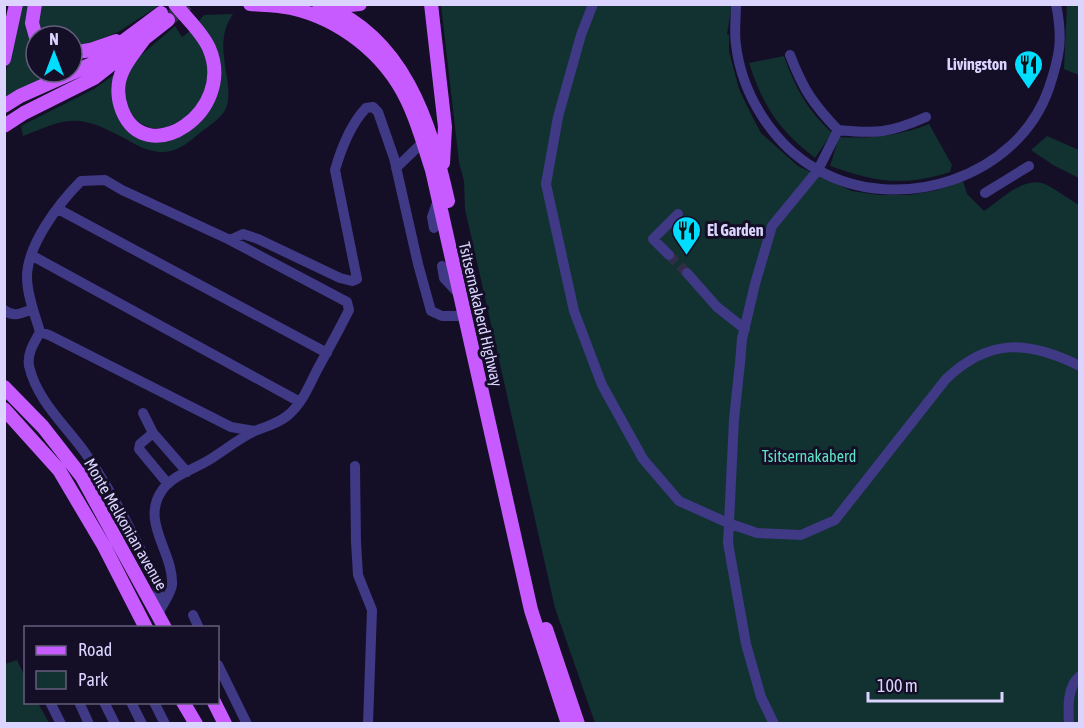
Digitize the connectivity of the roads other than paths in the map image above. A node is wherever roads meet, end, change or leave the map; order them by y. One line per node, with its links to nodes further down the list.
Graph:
1 (16, 4): 16 (main road)
2 (35, 4): 12 (main road)
3 (175, 4): 13 (main road)
4 (250, 4): 27 (main road, Tsitsernakaberd Highway)
5 (360, 4): 10 (main road)
6 (431, 4): 25 (main road)
7 (593, 4): 53 (street)
8 (736, 4): 24 (street)
9 (1056, 4): 24 (street)
10 (323, 6): 25 (main road, Tsitsernakaberd Highway)
11 (164, 17): 13 (main road)
12 (32, 24)
13 (139, 36): 14 (main road); 17 (main road); 19 (main road)
14 (84, 51)
15 (790, 55): 20 (street)
16 (4, 59)
17 (4, 106)
18 (926, 117): 20 (street)
19 (4, 126)
20 (838, 130): 24 (street)
21 (420, 145): 23 (street)
22 (1029, 166): 26 (street)
23 (396, 168): 31 (street); 39 (street)
24 (818, 170): 40 (street)
25 (443, 174): 82 (main road, Tsitsernakaberd Highway)
26 (985, 194)
27 (438, 199): 30 (street); 36 (main road, Tsitsernakaberd Highway)
28 (58, 209): 31 (street); 32 (street); 42 (street)
29 (678, 214): 33 (street)
30 (434, 228)
31 (230, 240): 42 (street)
32 (32, 255): 37 (street); 45 (street)
33 (669, 255)
34 (442, 266): 36 (street)
35 (687, 273): 40 (street)
36 (460, 294): 39 (main road, Tsitsernakaberd Highway)
37 (33, 309): 38 (street); 41 (street)
38 (4, 310)
39 (464, 316): 81 (main road, Tsitsernakaberd Highway)
40 (745, 329): 53 (street)
41 (40, 332): 48 (street); 57 (street)
42 (327, 353): 45 (street)
43 (1080, 366): 53 (street)
44 (4, 387): 54 (main road, Monte Melkonian avenue)
45 (300, 402): 48 (street)
46 (4, 409): 55 (main road, Monte Melkonian avenue)
47 (142, 413): 49 (street)
48 (254, 431): 51 (street)
49 (153, 433): 51 (street); 52 (street)
50 (355, 466): 80 (street)
51 (187, 472): 52 (street)
52 (168, 484): 57 (street)
53 (728, 523): 83 (street)
54 (117, 538): 55 (main road); 57 (main road, Monte Melkonian avenue)
55 (104, 546): 58 (main road, Monte Melkonian avenue)
56 (193, 615): 59 (street)
57 (163, 623)
58 (145, 626)
59 (198, 626)
60 (219, 667): 79 (street)
61 (1080, 676): 84 (street)
62 (51, 704): 72 (street)
63 (79, 704): 73 (street)
64 (105, 704): 74 (street)
65 (131, 704): 75 (street)
66 (155, 704): 76 (street)
67 (183, 704): 77 (street)
68 (185, 704): 71 (main road)
69 (204, 704): 71 (main road)
70 (215, 704): 78 (main road)
71 (206, 722)
72 (61, 723)
73 (89, 723)
74 (115, 723)
75 (142, 723)
76 (165, 723)
77 (187, 723)
78 (225, 723)
79 (248, 723)
80 (368, 723)
81 (568, 723)
82 (578, 723)
83 (774, 723)
84 (1069, 723)

